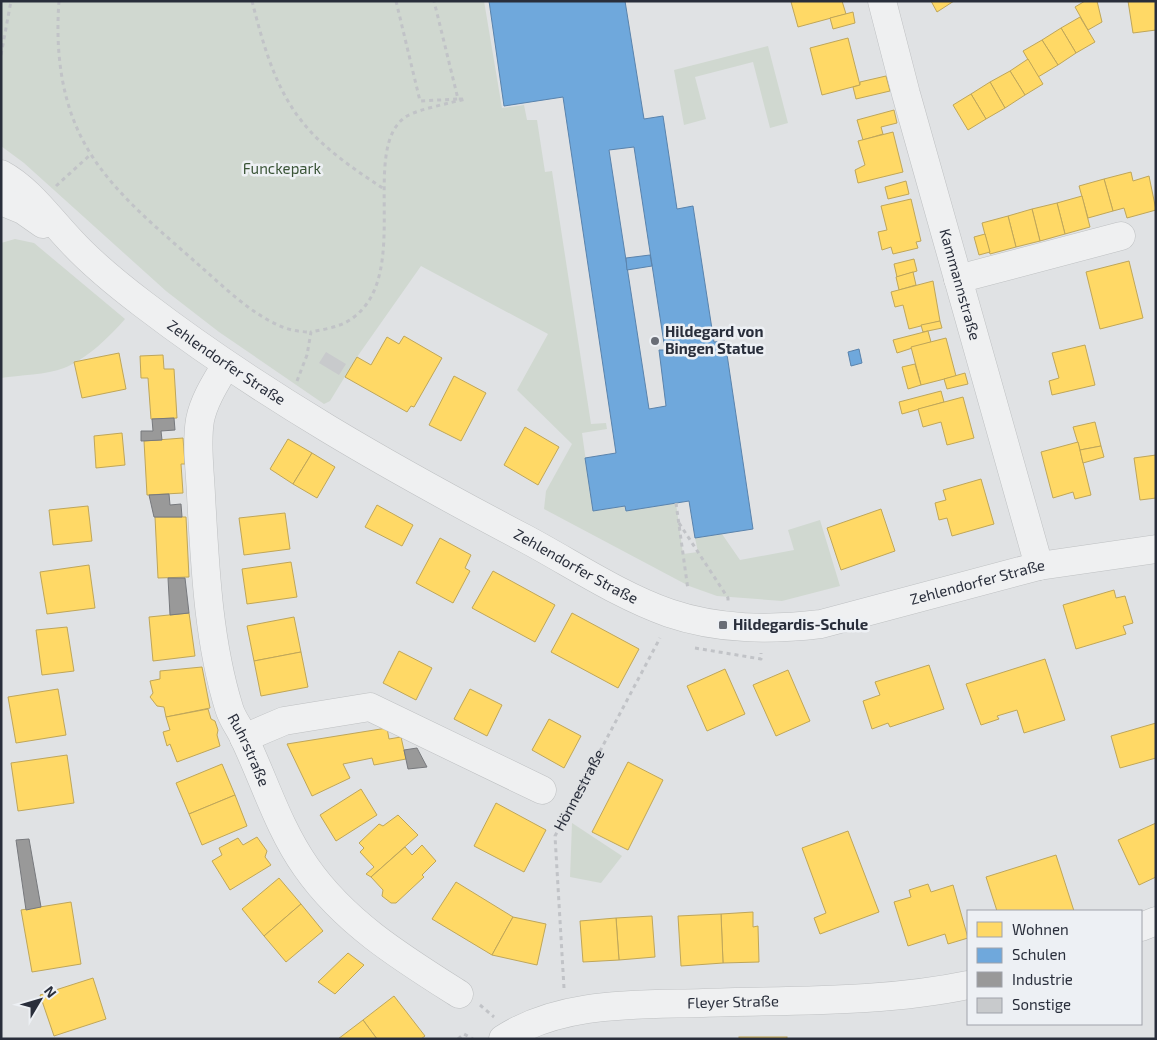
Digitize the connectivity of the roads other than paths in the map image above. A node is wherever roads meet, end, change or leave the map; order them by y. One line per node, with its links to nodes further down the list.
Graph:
1 (882, 1): 6 (street, Kammannstraße)
2 (1, 174): 5 (street, Zehlendorfer Straße)
3 (9, 210): 5 (street, Zehlendorfer Straße)
4 (1121, 236): 6 (street)
5 (72, 242): 7 (street, Zehlendorfer Straße)
6 (958, 279): 9 (street, Kammannstraße)
7 (226, 365): 9 (street, Zehlendorfer Straße); 10 (street, Ruhrstraße)
8 (1156, 549): 9 (street, Zehlendorfer Straße)
9 (1039, 566)
10 (244, 738): 11 (street); 15 (street, Ruhrstraße)
11 (542, 790)
12 (1156, 921): 13 (street)
13 (1142, 927)
14 (967, 984): 16 (street, Fleyer Straße)
15 (459, 994)
16 (506, 1037)

